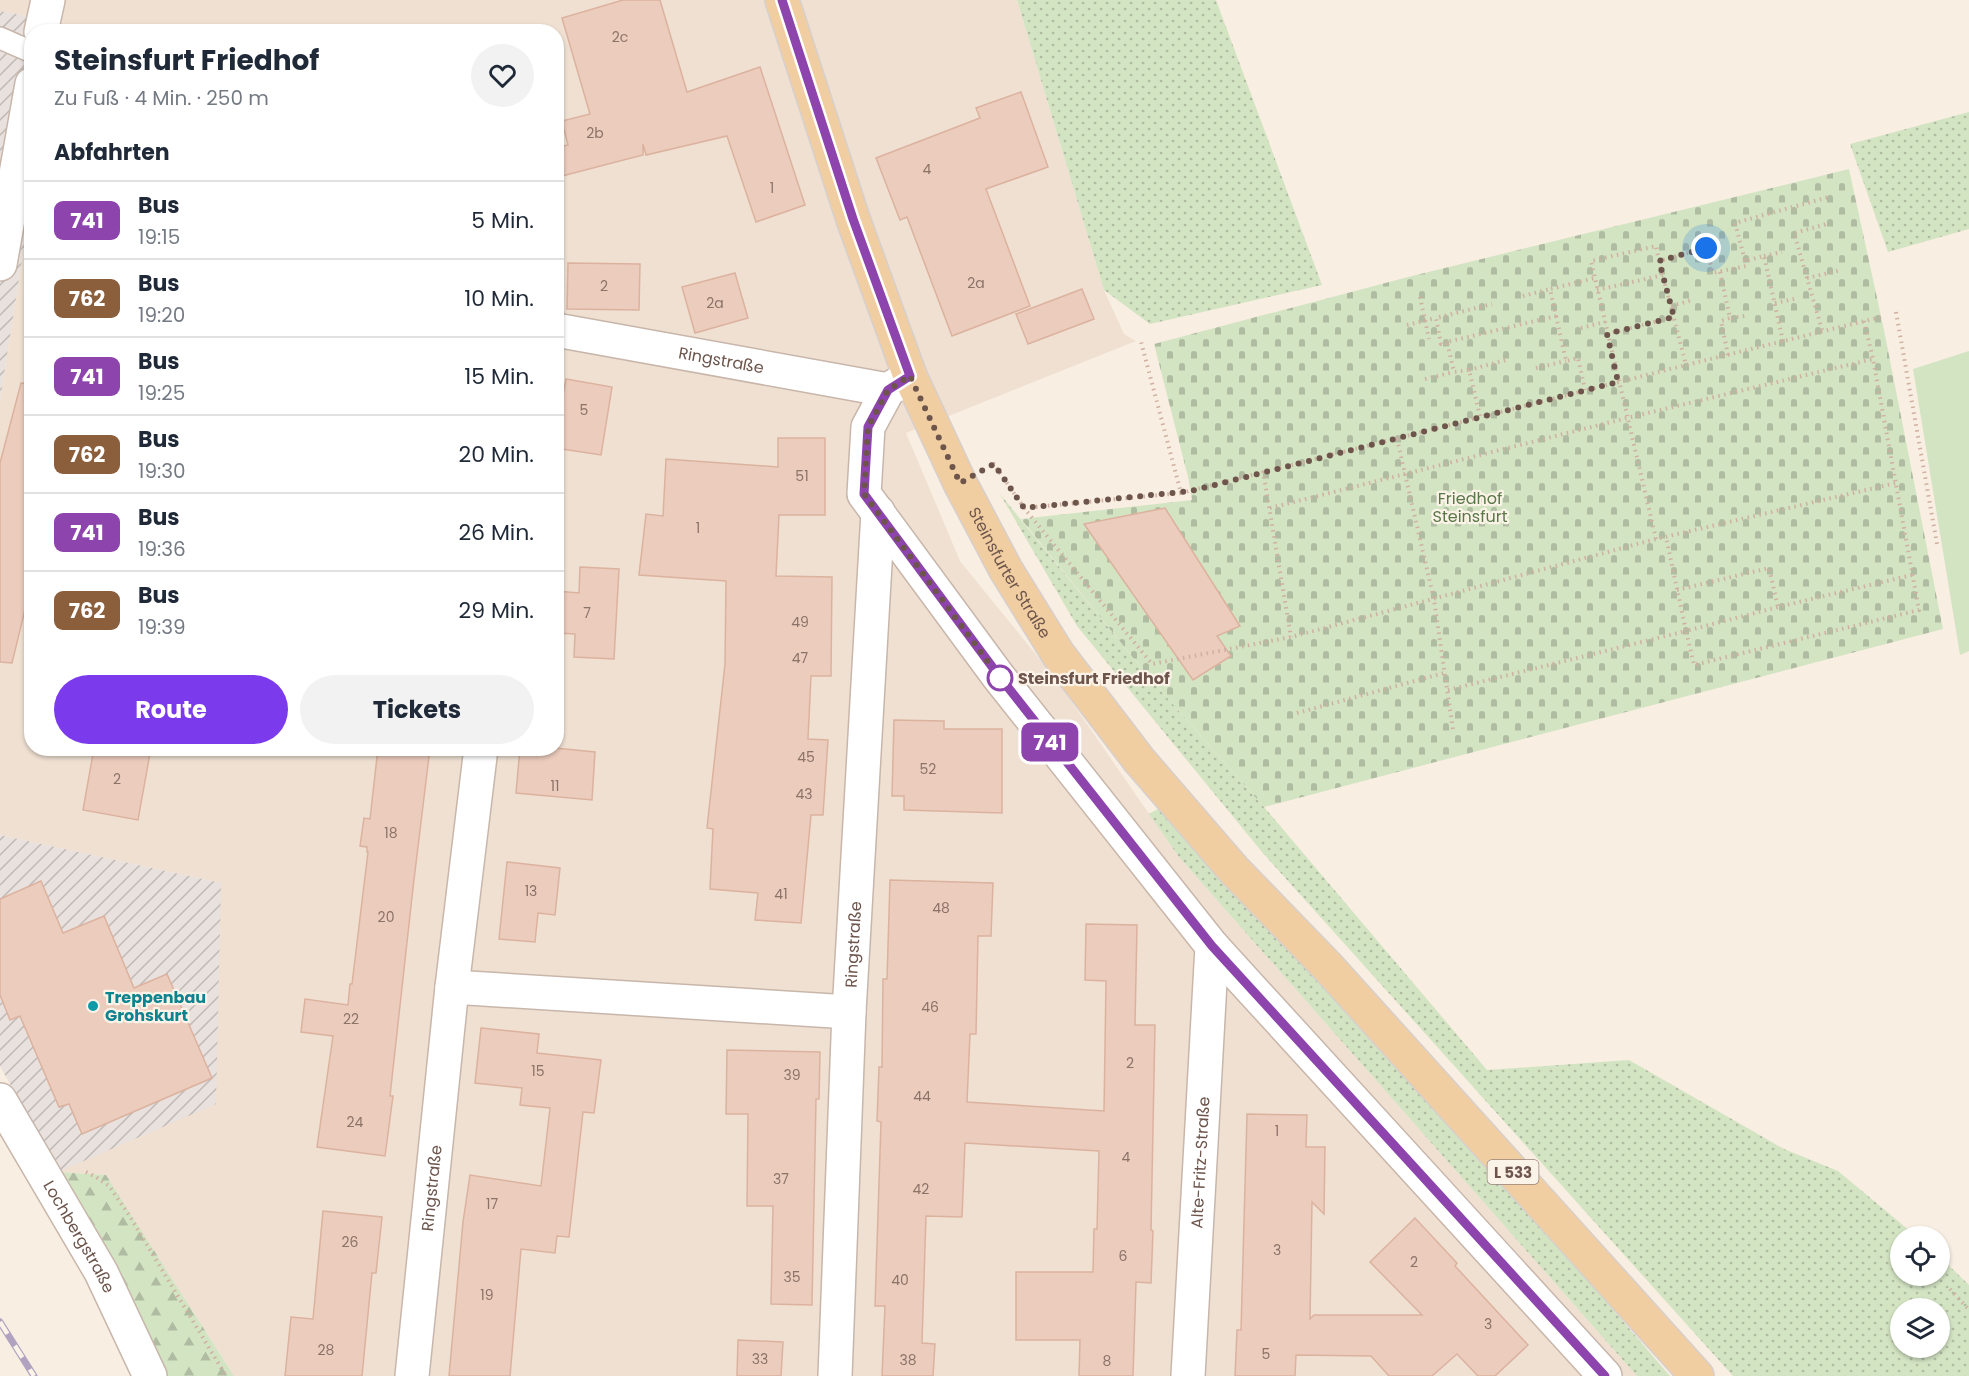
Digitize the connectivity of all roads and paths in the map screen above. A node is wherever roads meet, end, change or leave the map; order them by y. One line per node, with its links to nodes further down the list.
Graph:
1 (48, 0): 3 (street)
2 (782, 0): 57 (main road, Steinsfurter Straße / L 533)
3 (43, 24)
4 (0, 38): 5 (lane)
5 (24, 48)
6 (24, 129): 13 (street)
7 (1829, 196): 12 (path)
8 (1827, 224): 18 (path)
9 (1782, 252): 10 (path)
10 (1764, 256): 12 (path); 25 (path)
11 (1659, 261): 15 (path); 16 (path); 17 (path)
12 (1745, 261): 15 (path)
13 (0, 264)
14 (1842, 270): 18 (path)
15 (1720, 272): 34 (path)
16 (1663, 275): 20 (path); 27 (path)
17 (1595, 278): 19 (path); 20 (path)
18 (1807, 278): 40 (path)
19 (1551, 289): 21 (path); 29 (path)
20 (1598, 290): 37 (path)
21 (1523, 296)
22 (1420, 297): 35 (path)
23 (1794, 299): 25 (path)
24 (1693, 300): 27 (path)
25 (1774, 303): 45 (path)
26 (1492, 304): 33 (path)
27 (1671, 306): 31 (path)
28 (1896, 312): 72 (path)
29 (1556, 316): 46 (path); 50 (path)
30 (1745, 316): 34 (path)
31 (1674, 317): 42 (path); 51 (path)
32 (1881, 317): 36 (path)
33 (1436, 318): 35 (path); 46 (path)
34 (1731, 318): 47 (path)
35 (1425, 320): 38 (path); 44 (path)
36 (1864, 321): 40 (path); 48 (path)
37 (1605, 322): 39 (path); 42 (path)
38 (1407, 325)
39 (1581, 328)
40 (1822, 330): 45 (path)
41 (564, 331): 57 (street, Ringstraße)
42 (1607, 334): 56 (path)
43 (1140, 338): 66 (path)
44 (1429, 339)
45 (1783, 341): 47 (path)
46 (1447, 342): 54 (path)
47 (1728, 355): 51 (path)
48 (1874, 359): 60 (path); 65 (path)
49 (1506, 360): 53 (path)
50 (1566, 361): 52 (path); 58 (path)
51 (1686, 365): 56 (path)
52 (1536, 368)
53 (1469, 370): 54 (path); 59 (path)
54 (1454, 372): 55 (path)
55 (1425, 379)
56 (1618, 382): 58 (path); 60 (path)
57 (899, 383): 64 (main road, Steinsfurter Straße / L 533); 69 (street)
58 (1585, 390): 59 (path)
59 (1480, 417): 61 (path)
60 (1627, 418): 63 (path); 71 (path)
61 (1397, 439): 62 (path); 63 (path)
62 (1263, 471): 66 (path); 68 (path)
63 (1404, 475): 68 (path); 75 (path)
64 (960, 483): 67 (path); 97 (main road, Steinsfurter Straße / L 533)
65 (1896, 483): 70 (path); 73 (path)
66 (1180, 493): 67 (path)
67 (1024, 508): 78 (path)
68 (1270, 508): 78 (path)
69 (878, 512): 84 (street); 86 (street, Ringstraße)
70 (1666, 537): 71 (path); 74 (path)
71 (1656, 539): 75 (path)
72 (1937, 544)
73 (1912, 575): 76 (path); 77 (path)
74 (1677, 590): 76 (path); 77 (path)
75 (1434, 600): 78 (path); 79 (path)
76 (1778, 607): 77 (path)
77 (1686, 631): 80 (path)
78 (1291, 637)
79 (1444, 673): 80 (path); 81 (path)
80 (1448, 690): 82 (path)
81 (1296, 713)
82 (1453, 730)
83 (480, 756): 85 (street, Ringstraße)
84 (1212, 946): 95 (street, Alte-Fritz-Straße); 96 (street)
85 (452, 987): 86 (street); 93 (street, Ringstraße)
86 (849, 1012): 94 (street, Ringstraße)
87 (0, 1100): 88 (street, Lochbergstraße)
88 (34, 1157): 91 (street, Lochbergstraße); 92 (path)
89 (1950, 1289): 90 (path)
90 (1969, 1310)
91 (150, 1376)
92 (226, 1376)
93 (412, 1376)
94 (835, 1376)
95 (1188, 1376)
96 (1605, 1376)
97 (1697, 1376)

